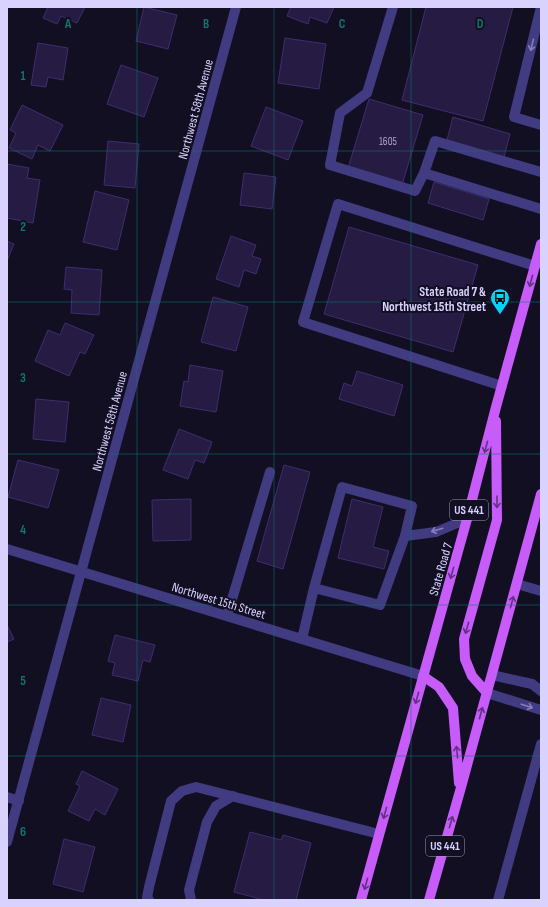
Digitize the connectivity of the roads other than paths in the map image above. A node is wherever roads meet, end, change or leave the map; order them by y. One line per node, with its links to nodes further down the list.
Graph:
1 (236, 7): 17 (street, Northwest 58th Avenue)
2 (393, 7): 6 (street)
3 (541, 7): 4 (street, one-way to 4)
4 (541, 125)
5 (541, 172): 6 (street)
6 (424, 173): 7 (street)
7 (541, 209)
8 (541, 244): 9 (main road, State Road 7 / US 441)
9 (535, 266): 10 (main road, State Road 7 / US 441, one-way to 10); 10 (street)
10 (502, 386): 11 (main road, State Road 7 / US 441)
11 (496, 407): 14 (main road, State Road 7 / US 441, one-way to 14); 26 (main road, one-way to 26)
12 (270, 472): 21 (street)
13 (541, 494): 18 (main road, US 441)
14 (467, 519): 15 (street, one-way to 15); 24 (main road, State Road 7 / US 441, one-way to 24)
15 (405, 536): 19 (street); 19 (street)
16 (7, 549): 17 (street, Northwest 15th Street)
17 (81, 572): 21 (street, Northwest 15th Street); 32 (street, Northwest 58th Avenue)
18 (517, 584): 20 (street); 23 (main road, US 441, one-way to 18)
19 (314, 588): 22 (street)
20 (541, 591)
21 (227, 616): 22 (street, Northwest 15th Street)
22 (302, 639): 24 (street, Northwest 15th Street)
23 (492, 675): 25 (street); 26 (main road, US 441)
24 (423, 676): 29 (main road, one-way to 24); 33 (main road, State Road 7 / US 441, one-way to 33)
25 (541, 691)
26 (487, 693): 27 (street, one-way to 27); 29 (main road, US 441, one-way to 26)
27 (541, 710)
28 (541, 744): 39 (street)
29 (460, 791): 38 (main road, US 441, one-way to 29)
30 (233, 796): 33 (street); 35 (street); 36 (street)
31 (7, 797): 32 (street)
32 (19, 801): 34 (street, Northwest 58th Avenue)
33 (379, 834): 37 (main road, State Road 7 / US 441, one-way to 37)
34 (7, 842)
35 (149, 900)
36 (191, 900)
37 (361, 900)
38 (429, 900)
39 (498, 900)

